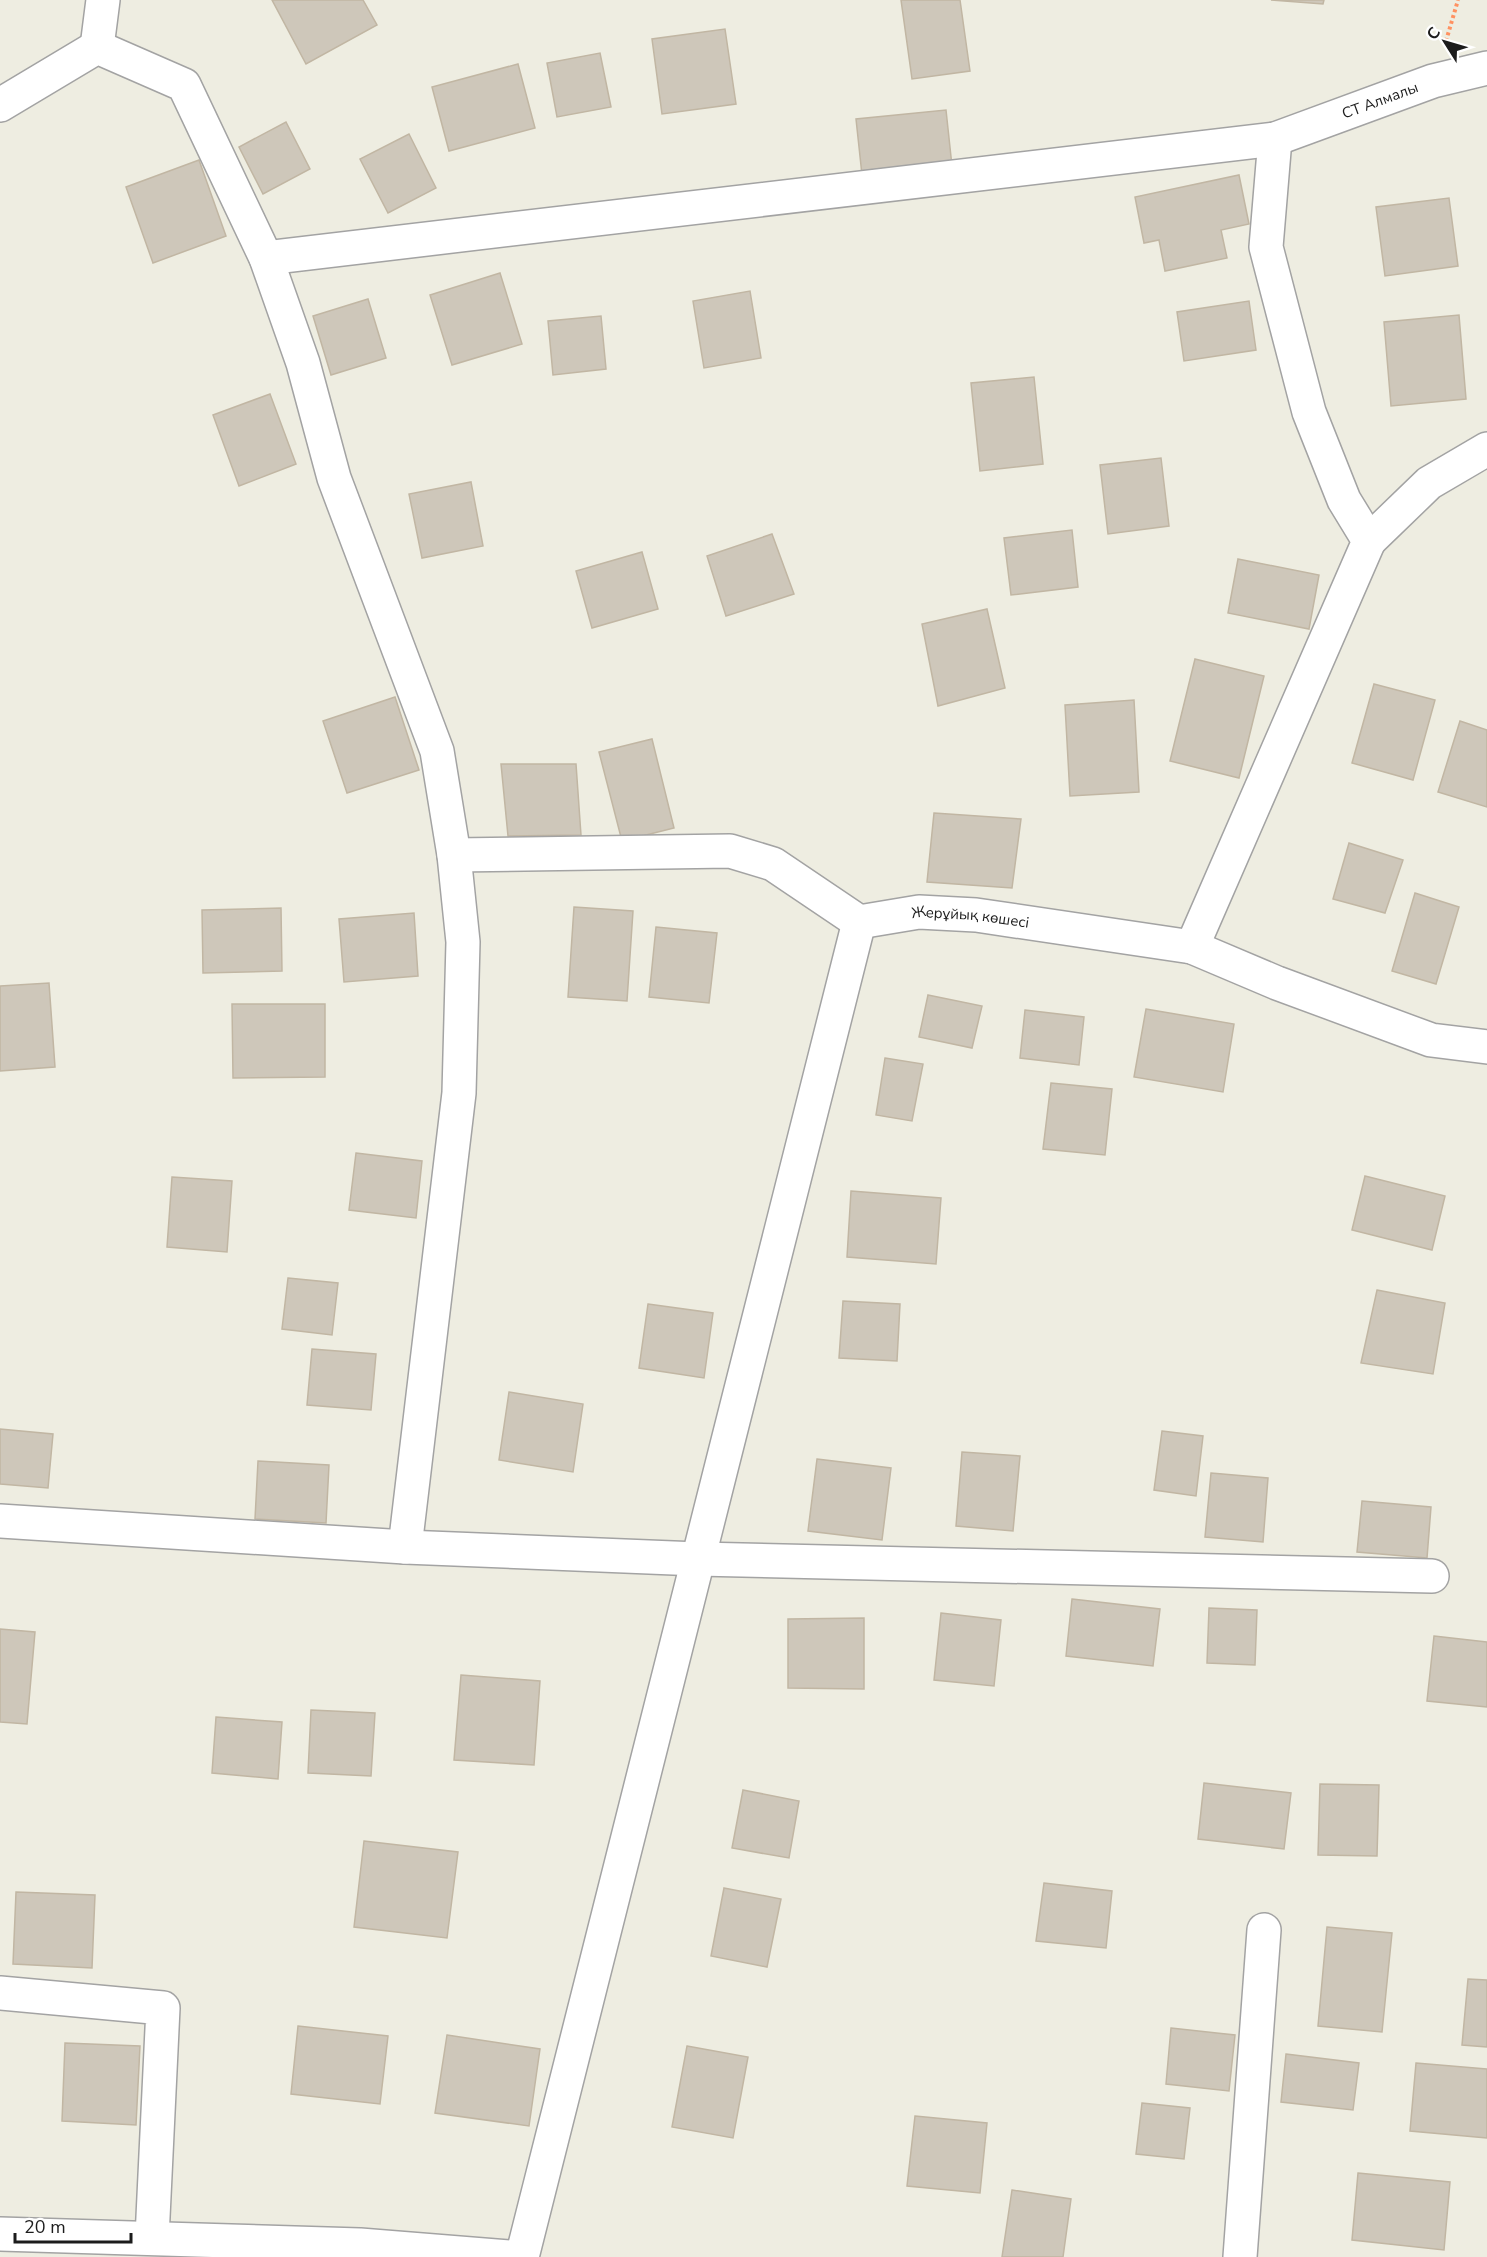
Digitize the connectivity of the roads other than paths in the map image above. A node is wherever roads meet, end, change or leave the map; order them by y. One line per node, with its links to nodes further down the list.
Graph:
1 (103, 0): 2 (street)
2 (97, 47): 4 (street); 6 (street)
3 (1487, 68): 5 (street, СТ Алмалы)
4 (0, 105)
5 (1275, 139): 6 (street, СТ Алмалы); 8 (street)
6 (266, 258): 9 (street)
7 (1487, 449): 8 (street)
8 (1369, 541): 11 (street)
9 (454, 855): 10 (street); 14 (street)
10 (859, 921): 11 (street, Жерұйық көшесі); 15 (street)
11 (1192, 947): 12 (street, Жерұйық көшесі)
12 (1487, 1047)
13 (0, 1521): 14 (street)
14 (405, 1547): 15 (street)
15 (698, 1559): 16 (street); 22 (street)
16 (1432, 1576)
17 (1264, 1930): 23 (street)
18 (0, 1993): 20 (street)
19 (0, 2234): 20 (street)
20 (153, 2238): 21 (street)
21 (510, 2257)
22 (522, 2257)
23 (1240, 2257)

